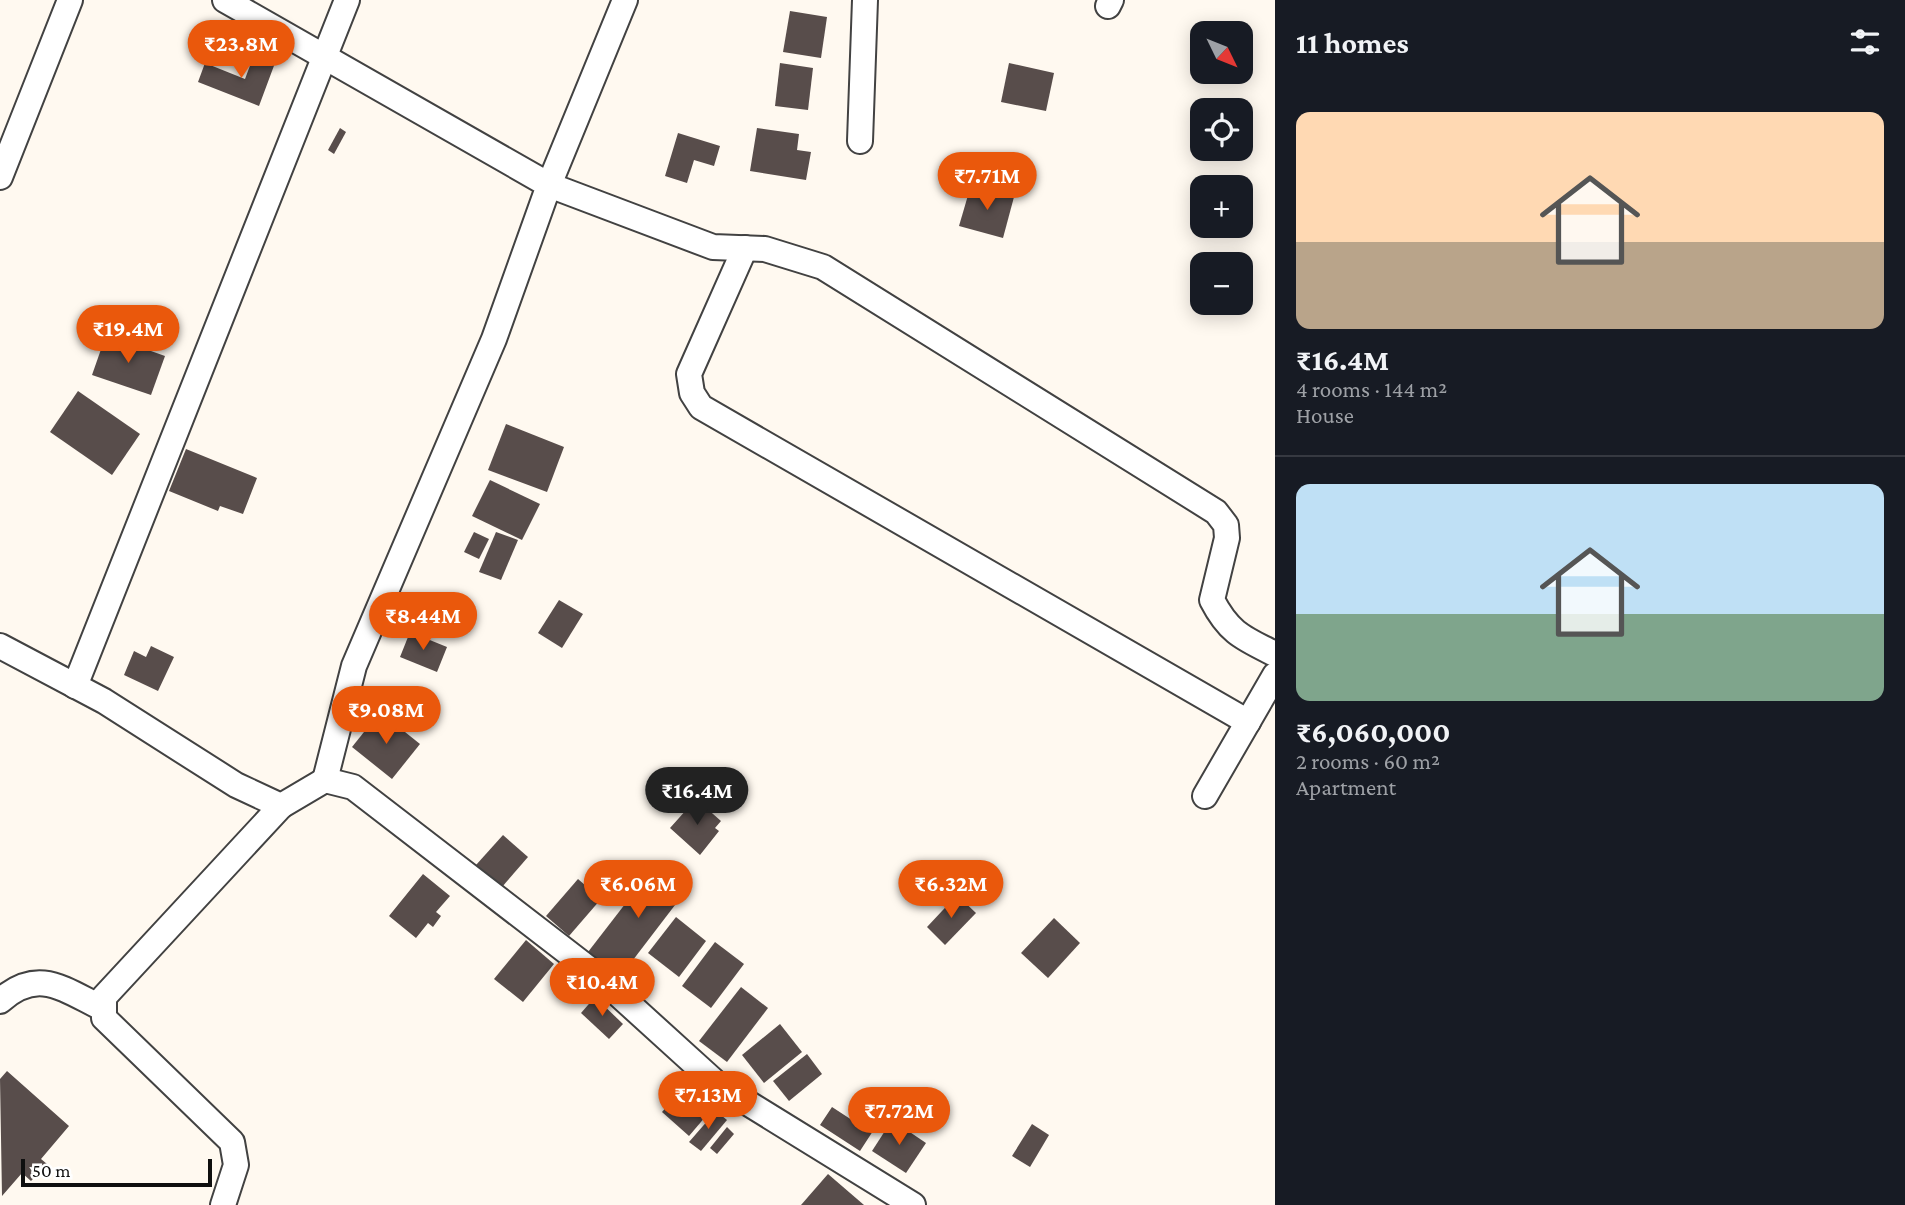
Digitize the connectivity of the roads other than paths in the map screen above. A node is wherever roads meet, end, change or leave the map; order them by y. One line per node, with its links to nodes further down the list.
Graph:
1 (70, 0): 8 (street)
2 (225, 0): 6 (street)
3 (347, 0): 6 (street)
4 (625, 0): 9 (street)
5 (865, 0): 7 (street)
6 (323, 54): 9 (street); 14 (street)
7 (860, 141)
8 (0, 177)
9 (549, 185): 10 (street); 16 (street)
10 (746, 248): 12 (street); 15 (street)
11 (0, 646): 14 (street)
12 (1275, 654)
13 (1275, 675): 15 (street)
14 (75, 686): 18 (street)
15 (1248, 722): 17 (street)
16 (325, 780): 18 (street); 22 (street)
17 (1205, 796)
18 (281, 806): 20 (street)
19 (0, 1001): 20 (street)
20 (102, 1008): 21 (street)
21 (223, 1205)
22 (913, 1205)

